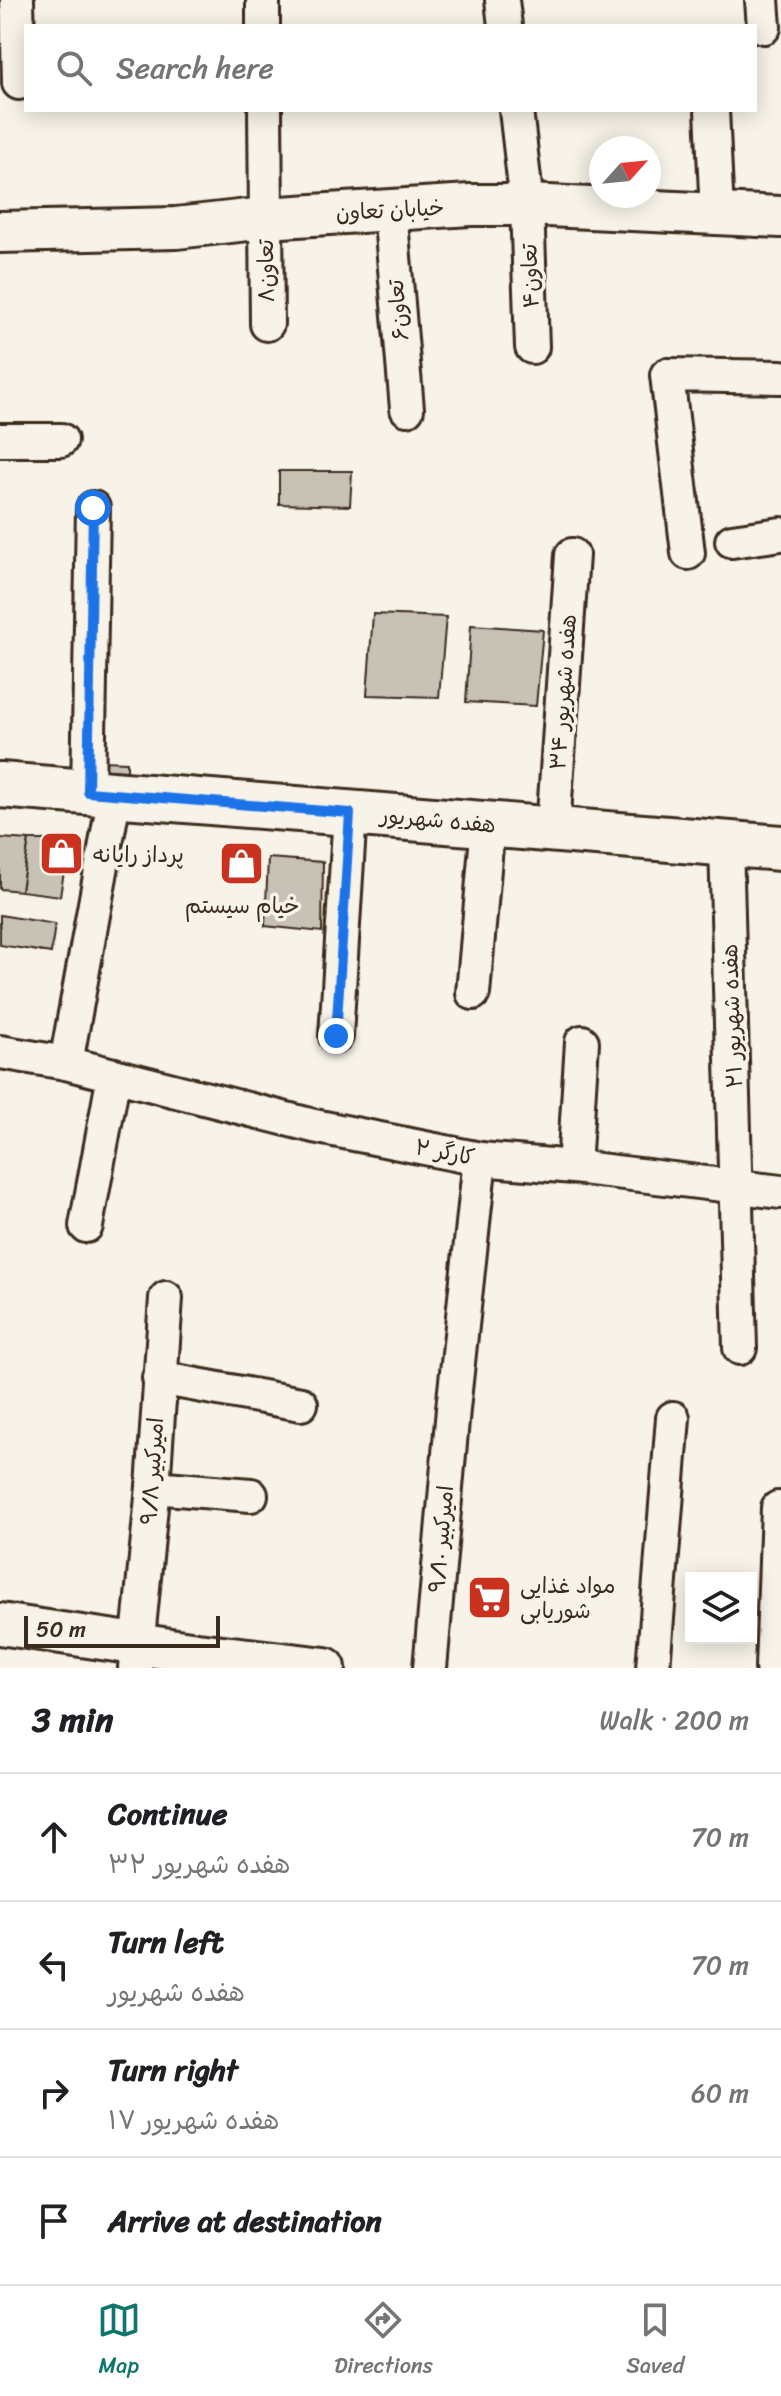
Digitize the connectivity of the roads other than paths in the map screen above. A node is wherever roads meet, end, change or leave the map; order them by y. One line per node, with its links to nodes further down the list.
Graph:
1 (17, 0): 4 (street)
2 (263, 0): 3 (street)
3 (263, 24)
4 (15, 83)
5 (265, 112): 12 (street, تعاون۸)
6 (516, 112): 8 (street, تعاون۴)
7 (712, 112): 10 (street)
8 (527, 205): 9 (street, خیابان تعاون); 10 (street, خیابان تعاون); 15 (street, تعاون۴)
9 (390, 210): 12 (street, خیابان تعاون); 17 (street, تعاون۶)
10 (717, 214): 11 (street, خیابان تعاون)
11 (781, 217)
12 (266, 218): 13 (street, خیابان تعاون); 14 (street, تعاون۸)
13 (0, 232)
14 (267, 324)
15 (532, 347)
16 (781, 377): 23 (street)
17 (407, 409)
18 (0, 440): 19 (street)
19 (61, 440)
20 (93, 508): 26 (street)
21 (781, 534): 22 (street)
22 (732, 541)
23 (688, 553)
24 (572, 555): 29 (street, هفده شهریور ۳۴)
25 (0, 785): 26 (main road, هفده شهریور)
26 (102, 793): 27 (main road, هفده شهریور); 36 (street)
27 (350, 813): 28 (main road, هفده شهریور); 33 (street)
28 (488, 824): 29 (main road, هفده شهریور); 32 (street)
29 (553, 829): 30 (main road, هفده شهریور)
30 (726, 843): 31 (main road, هفده شهریور); 40 (street, هفده شهریور ۲۱)
31 (781, 848)
32 (473, 993)
33 (336, 1036)
34 (582, 1042): 39 (street)
35 (0, 1052): 36 (street, کارگر ۲)
36 (66, 1063): 37 (street, کارگر ۲)
37 (114, 1075): 38 (street, کارگر ۲); 42 (street)
38 (480, 1159): 39 (street, کارگر ۲); 54 (street, امیرکبیر ۹/۱۰)
39 (574, 1167): 40 (street, کارگر ۲)
40 (738, 1188): 41 (street, کارگر ۲); 44 (street, هفده شهریور ۲۱)
41 (781, 1192)
42 (86, 1226)
43 (166, 1298): 45 (street, امیرکبیر ۹/۸)
44 (740, 1348)
45 (159, 1378): 46 (street); 48 (street, امیرکبیر ۹/۸)
46 (301, 1404)
47 (673, 1418): 55 (street)
48 (153, 1487): 49 (street); 52 (street, امیرکبیر ۹/۸)
49 (251, 1495)
50 (778, 1508): 56 (street)
51 (0, 1624): 52 (street)
52 (136, 1656): 53 (street)
53 (325, 1668)
54 (430, 1668)
55 (653, 1668)
56 (772, 1668)

